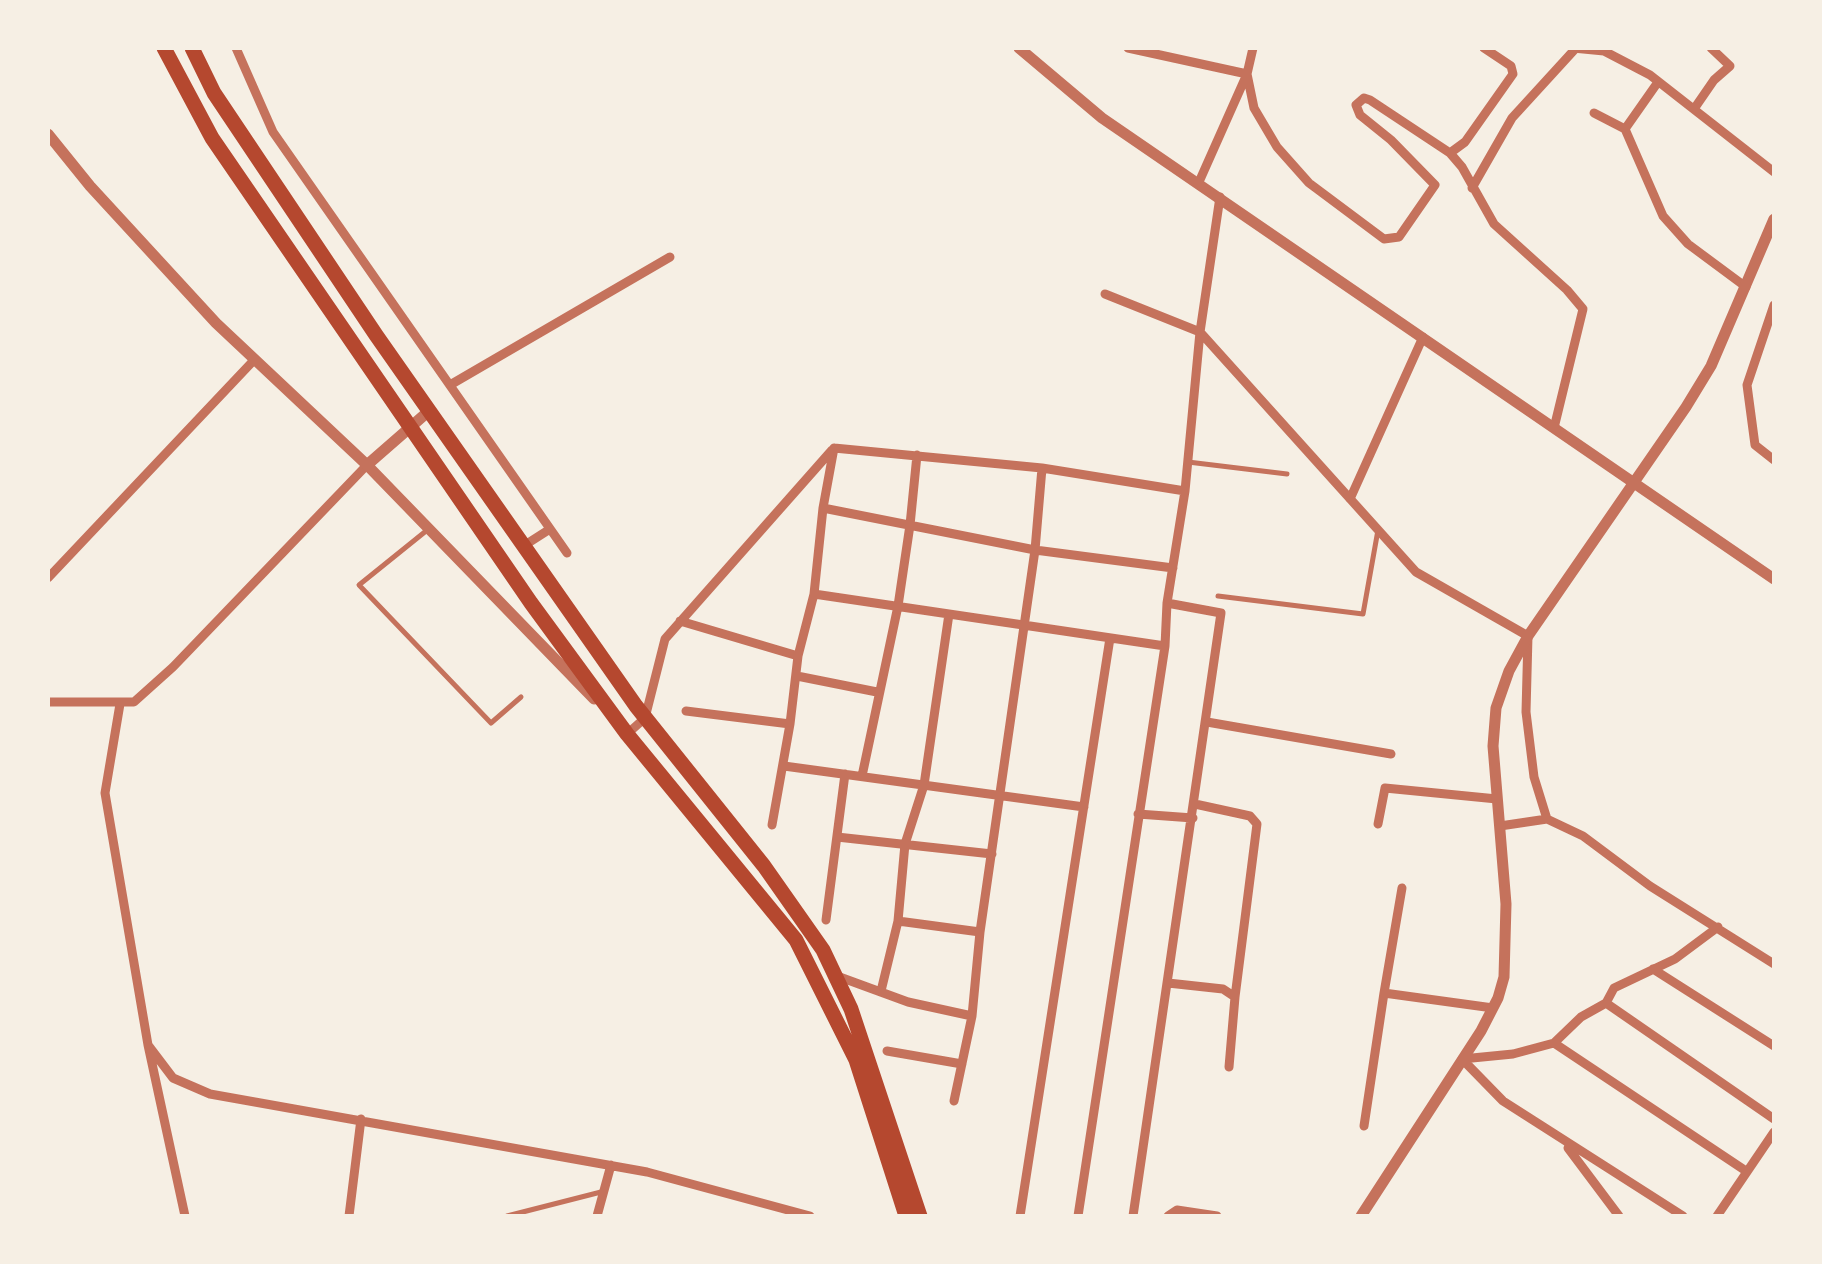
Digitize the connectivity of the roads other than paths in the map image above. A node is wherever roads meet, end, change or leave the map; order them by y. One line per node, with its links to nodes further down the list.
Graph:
1 (164, 48): 32 (main road)
2 (192, 48): 30 (main road)
3 (236, 48): 29 (street)
4 (1019, 48): 18 (street)
5 (1128, 48): 10 (street)
6 (1254, 48): 10 (street)
7 (1484, 48): 16 (street)
8 (1575, 48): 11 (street); 19 (street)
9 (1711, 48): 12 (street)
10 (1248, 74): 16 (street); 18 (street)
11 (1658, 82): 12 (street); 14 (street)
12 (1694, 110): 17 (street)
13 (1594, 113): 14 (street)
14 (1624, 129): 23 (street)
15 (48, 134): 28 (street)
16 (1450, 153): 19 (street)
17 (1774, 172)
18 (1199, 182): 20 (street)
19 (1472, 188): 31 (street)
20 (1220, 197): 26 (street); 27 (street)
21 (1774, 219): 23 (street)
22 (670, 257): 29 (street)
23 (1746, 288): 40 (street)
24 (1105, 294): 26 (street)
25 (1774, 304): 35 (street)
26 (1200, 332): 36 (street); 42 (street)
27 (1423, 336): 31 (street); 42 (street)
28 (255, 359): 37 (street); 52 (street)
29 (450, 385): 46 (street)
30 (430, 410): 32 (street); 48 (main road)
31 (1554, 428): 40 (street)
32 (410, 429): 37 (street); 74 (main road)
33 (834, 448): 34 (street); 43 (street); 59 (street)
34 (917, 455): 38 (street); 44 (street)
35 (1774, 460)
36 (1188, 462): 39 (lane); 41 (street)
37 (367, 466): 45 (street); 69 (street)
38 (1042, 468): 41 (street); 49 (street)
39 (1287, 474)
40 (1634, 483): 53 (street); 61 (street)
41 (1186, 491): 51 (street)
42 (1350, 499): 47 (street)
43 (822, 508): 44 (street); 54 (street)
44 (910, 525): 49 (street); 57 (street)
45 (429, 528): 67 (lane); 74 (street)
46 (550, 529): 48 (street); 50 (street)
47 (1378, 530): 55 (lane); 61 (street)
48 (525, 546): 71 (main road)
49 (1035, 550): 51 (street); 60 (street)
50 (567, 553)
51 (1173, 568): 56 (street)
52 (48, 578)
53 (1774, 580)
54 (814, 594): 57 (street); 64 (street)
55 (1218, 596)
56 (1168, 604): 63 (street); 72 (street)
57 (898, 606): 58 (street); 66 (street)
58 (950, 614): 60 (street); 79 (street)
59 (680, 621): 64 (street); 71 (street)
60 (1025, 623): 62 (street); 80 (street)
61 (1528, 636): 81 (street); 86 (street)
62 (1110, 638): 63 (street); 83 (street)
63 (1164, 646): 84 (street)
64 (798, 656): 65 (street)
65 (798, 676): 66 (street); 73 (street)
66 (877, 692): 78 (street)
67 (521, 696)
68 (48, 702): 69 (street)
69 (120, 704): 109 (street)
70 (686, 710): 73 (street)
71 (645, 718): 74 (street); 100 (main road)
72 (1207, 722): 75 (street); 82 (street)
73 (790, 724): 76 (street)
74 (627, 734): 130 (main road)
75 (1391, 754)
76 (784, 766): 77 (street); 88 (street)
77 (845, 774): 78 (street); 90 (street)
78 (862, 776): 79 (street)
79 (924, 785): 80 (street); 91 (street)
80 (1000, 796): 83 (street); 92 (street)
81 (1498, 799): 87 (street); 89 (street)
82 (1195, 804): 85 (street); 104 (street)
83 (1084, 807): 132 (street)
84 (1138, 814): 85 (street); 133 (street)
85 (1193, 818): 101 (street)
86 (1547, 819): 89 (street); 96 (street)
87 (1378, 824)
88 (772, 825)
89 (1500, 826): 106 (street)
90 (836, 837): 91 (street); 94 (street)
91 (906, 844): 92 (street); 95 (street)
92 (992, 854): 97 (street)
93 (1402, 888): 103 (street)
94 (826, 920)
95 (898, 921): 97 (street); 102 (street)
96 (1718, 927): 98 (street); 99 (street)
97 (980, 932): 107 (street)
98 (1774, 964)
99 (1653, 969): 105 (street); 110 (street)
100 (835, 975): 102 (street); 131 (main road)
101 (1168, 983): 104 (street); 134 (street)
102 (881, 991): 107 (street)
103 (1384, 994): 106 (street); 118 (street)
104 (1234, 997): 114 (street)
105 (1606, 1002): 108 (street); 116 (street)
106 (1493, 1008): 112 (street)
107 (972, 1016): 113 (street)
108 (1554, 1043): 112 (street); 122 (street)
109 (148, 1045): 117 (street); 125 (street)
110 (1774, 1046)
111 (887, 1051): 113 (street)
112 (1462, 1059): 120 (street); 137 (street)
113 (962, 1064): 115 (street)
114 (1229, 1067)
115 (954, 1100)
116 (1774, 1119)
117 (361, 1120): 121 (street); 126 (street)
118 (1364, 1126)
119 (1774, 1132): 122 (street)
120 (1563, 1142): 138 (street); 139 (street)
121 (611, 1165): 123 (street); 124 (street)
122 (1746, 1171): 140 (street)
123 (604, 1191): 127 (lane); 128 (street)
124 (796, 1215): 129 (street)
125 (185, 1216)
126 (348, 1216)
127 (507, 1216)
128 (597, 1216)
129 (810, 1216)
130 (906, 1216)
131 (920, 1216)
132 (1020, 1216)
133 (1078, 1216)
134 (1133, 1216)
135 (1168, 1216): 136 (street)
136 (1217, 1216)
137 (1361, 1216)
138 (1619, 1216)
139 (1683, 1216)
140 (1717, 1216)

